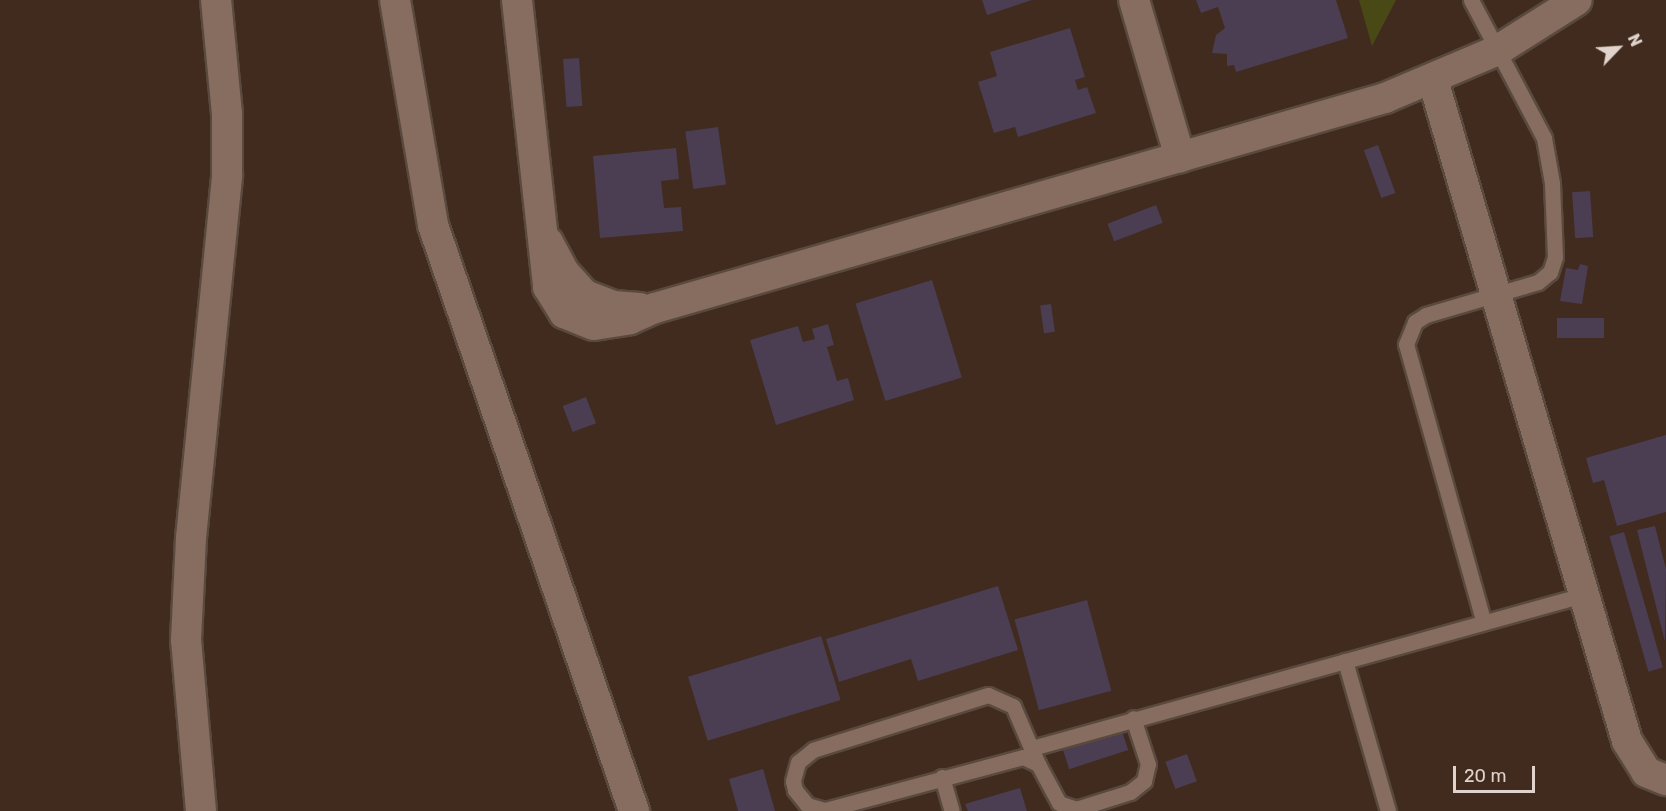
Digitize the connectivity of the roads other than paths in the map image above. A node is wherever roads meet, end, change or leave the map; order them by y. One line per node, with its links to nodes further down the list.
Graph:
1 (216, 0): 19 (street)
2 (395, 0): 20 (street)
3 (517, 0): 9 (street)
4 (1134, 0): 9 (street)
5 (1471, 0): 7 (lane)
6 (1577, 0): 7 (street)
7 (1498, 50): 8 (street); 10 (lane)
8 (1433, 80): 9 (street); 10 (street)
9 (1180, 157)
10 (1499, 294): 11 (street); 12 (lane)
11 (1583, 595): 12 (lane); 18 (street)
12 (1484, 620): 13 (lane)
13 (1345, 661): 14 (lane); 22 (lane)
14 (1133, 718): 15 (lane); 16 (lane)
15 (1032, 748): 16 (lane); 17 (lane)
16 (1038, 764): 17 (lane)
17 (942, 777): 21 (lane)
18 (1666, 780)
19 (201, 811)
20 (634, 811)
21 (952, 811)
22 (1388, 811)

